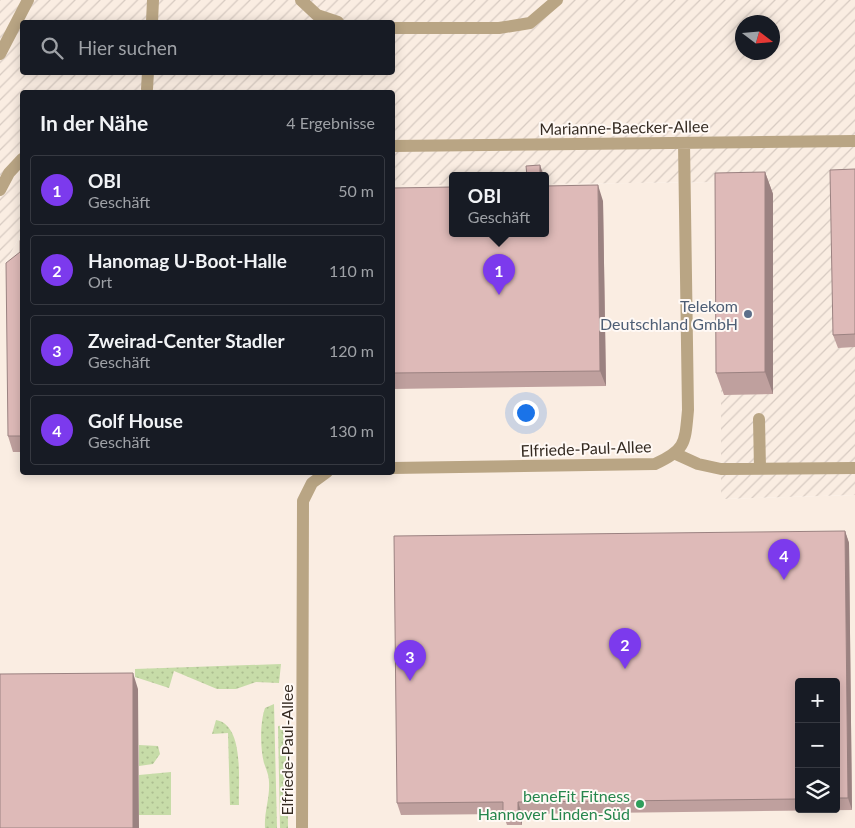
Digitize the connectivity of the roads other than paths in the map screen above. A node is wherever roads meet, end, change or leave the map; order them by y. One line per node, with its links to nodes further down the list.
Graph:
1 (28, 0): 8 (street)
2 (153, 0): 5 (street)
3 (300, 0): 6 (street)
4 (557, 0): 7 (street)
5 (152, 20)
6 (332, 20)
7 (395, 28)
8 (0, 54)
9 (148, 75): 10 (street)
10 (147, 89)
11 (855, 141): 12 (street, Marianne-Baecker-Allee)
12 (684, 143): 13 (street, Marianne-Baecker-Allee); 17 (street, Elfriede-Paul-Allee)
13 (395, 146)
14 (20, 161): 15 (street)
15 (0, 190)
16 (759, 420): 20 (street)
17 (676, 454): 18 (street, Elfriede-Paul-Allee); 20 (street)
18 (395, 468)
19 (855, 468): 20 (street)
20 (760, 469)
21 (323, 475): 22 (street, Elfriede-Paul-Allee)
22 (302, 828)

